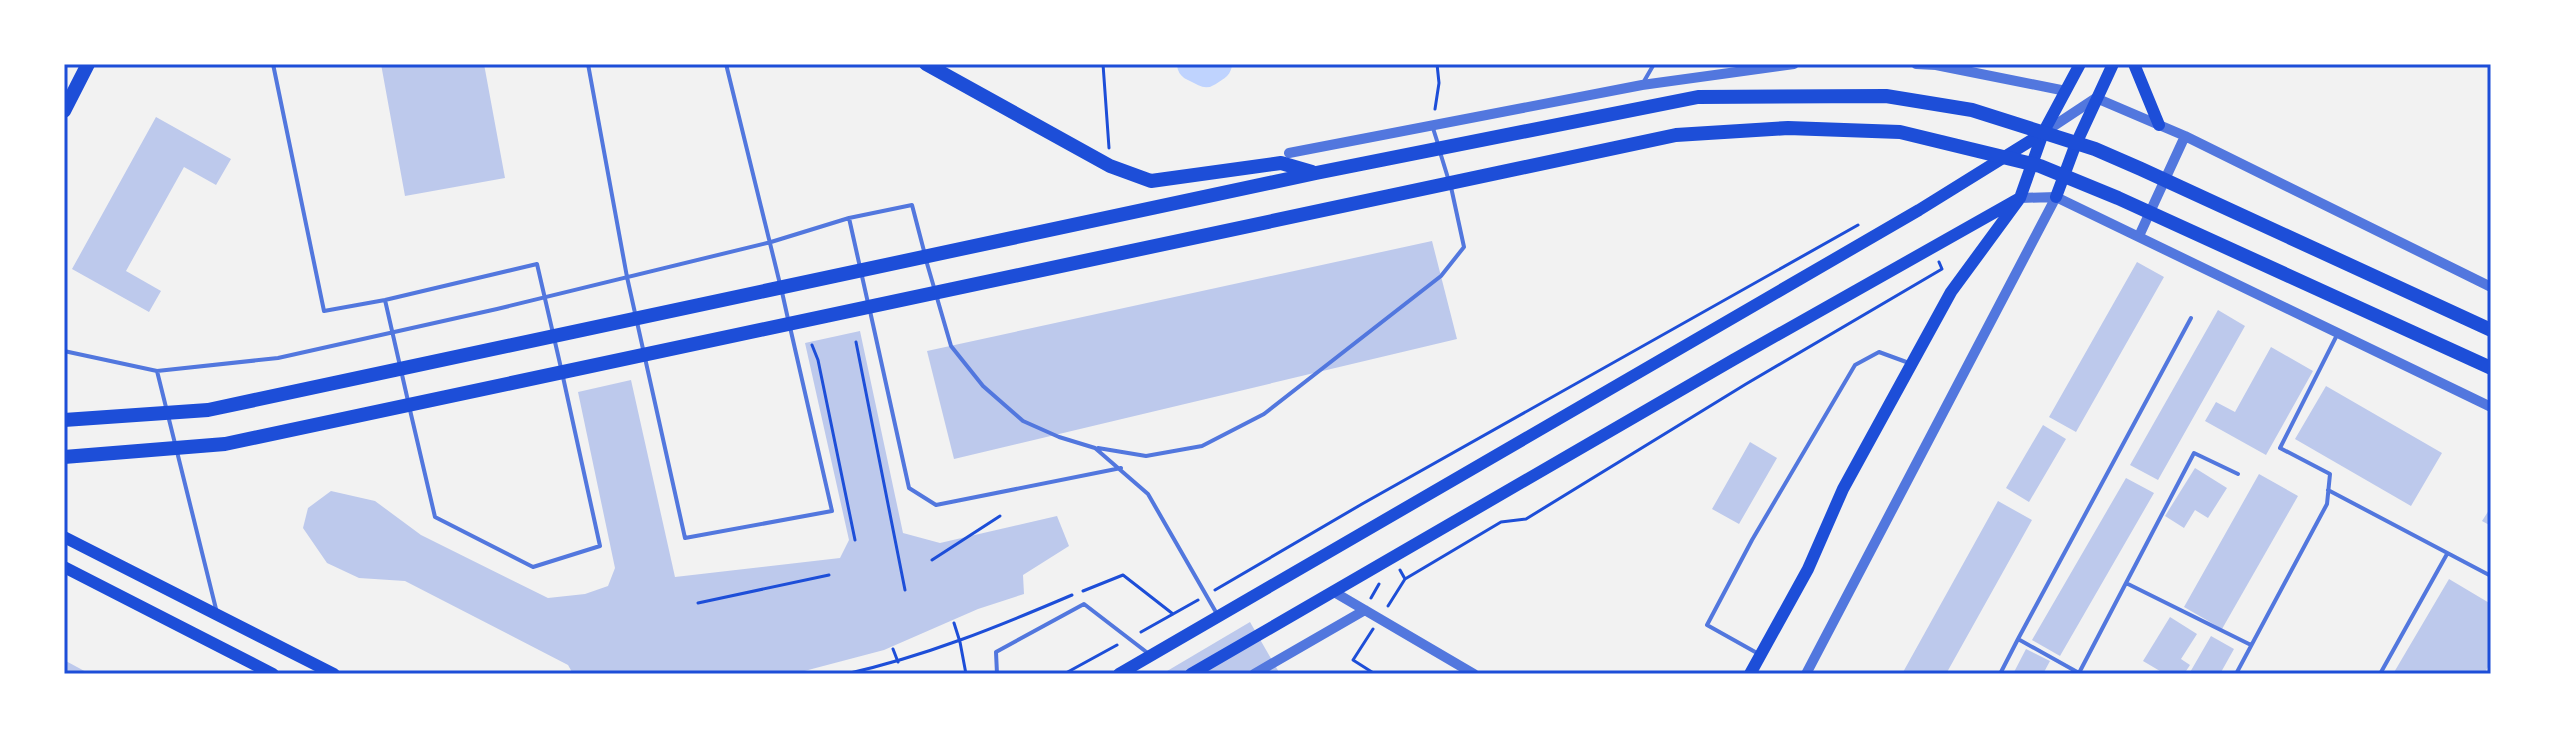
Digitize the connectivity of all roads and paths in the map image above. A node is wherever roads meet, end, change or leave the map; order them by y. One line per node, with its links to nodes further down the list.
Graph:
1 (88, 64): 17 (highway)
2 (273, 64): 35 (lane)
3 (588, 64): 32 (lane)
4 (726, 64): 31 (lane)
5 (926, 64): 24 (highway)
6 (1103, 64): 24 (path)
7 (1437, 64): 18 (path)
8 (1654, 64): 14 (lane)
9 (1794, 64): 14 (street)
10 (1916, 64): 15 (street)
11 (2080, 64): 15 (main road)
12 (2113, 64): 16 (main road)
13 (2134, 64): 19 (main road)
14 (1642, 85): 18 (street)
15 (2066, 91): 20 (main road)
16 (2096, 98): 19 (street); 20 (street); 22 (main road)
17 (64, 111)
18 (1432, 125): 23 (street); 48 (lane)
19 (2159, 125): 21 (street)
20 (2043, 133): 22 (street); 28 (main road); 68 (main road)
21 (2185, 136): 26 (street); 33 (street)
22 (2075, 146): 26 (street); 27 (main road)
23 (1289, 153)
24 (1110, 166): 25 (highway)
25 (1316, 173): 37 (highway); 47 (highway)
26 (2163, 183): 30 (street)
27 (2056, 197): 28 (street); 30 (street); 87 (street)
28 (2020, 198): 43 (main road); 63 (main road)
29 (849, 218): 31 (lane); 48 (lane); 50 (lane)
30 (2139, 236): 39 (street)
31 (771, 242): 32 (lane); 32 (lane)
32 (627, 277): 34 (lane)
33 (2491, 287)
34 (545, 297): 35 (lane); 38 (lane); 38 (lane)
35 (385, 300): 38 (lane)
36 (2191, 318): 70 (lane)
37 (2491, 330)
38 (392, 332): 45 (lane)
39 (2338, 333): 46 (street); 52 (lane)
40 (856, 342): 62 (path)
41 (812, 345): 55 (path)
42 (64, 351): 45 (lane)
43 (1911, 364): 75 (main road); 75 (lane)
44 (2491, 368): 49 (highway)
45 (157, 371): 67 (lane)
46 (2491, 407)
47 (64, 420)
48 (1095, 448): 50 (lane)
49 (64, 457)
50 (1121, 468): 68 (lane)
51 (2238, 474): 61 (lane)
52 (2328, 490): 56 (lane); 72 (lane)
53 (1000, 516): 57 (path)
54 (64, 537): 67 (main road)
55 (855, 540)
56 (2447, 553): 60 (lane); 90 (lane)
57 (932, 560)
58 (64, 567): 77 (main road)
59 (829, 575): 64 (path)
60 (2491, 576)
61 (2126, 583): 70 (lane); 72 (lane)
62 (905, 590)
63 (1334, 592): 65 (street); 83 (main road)
64 (698, 603)
65 (1365, 610): 84 (street); 85 (street)
66 (1173, 614): 71 (path)
67 (218, 615): 78 (main road)
68 (1217, 615): 74 (main road)
69 (954, 623): 71 (path)
70 (2018, 639): 88 (lane)
71 (960, 642): 76 (path); 80 (path)
72 (2251, 645): 89 (lane)
73 (893, 649): 76 (path)
74 (1151, 655): 81 (lane); 82 (main road)
75 (1760, 655): 86 (main road)
76 (898, 662): 79 (path)
77 (273, 674)
78 (334, 674)
79 (846, 674)
80 (966, 674)
81 (997, 674)
82 (1119, 674)
83 (1191, 674)
84 (1254, 674)
85 (1474, 674)
86 (1750, 674)
87 (1806, 674)
88 (2000, 674)
89 (2236, 674)
90 (2380, 674)

